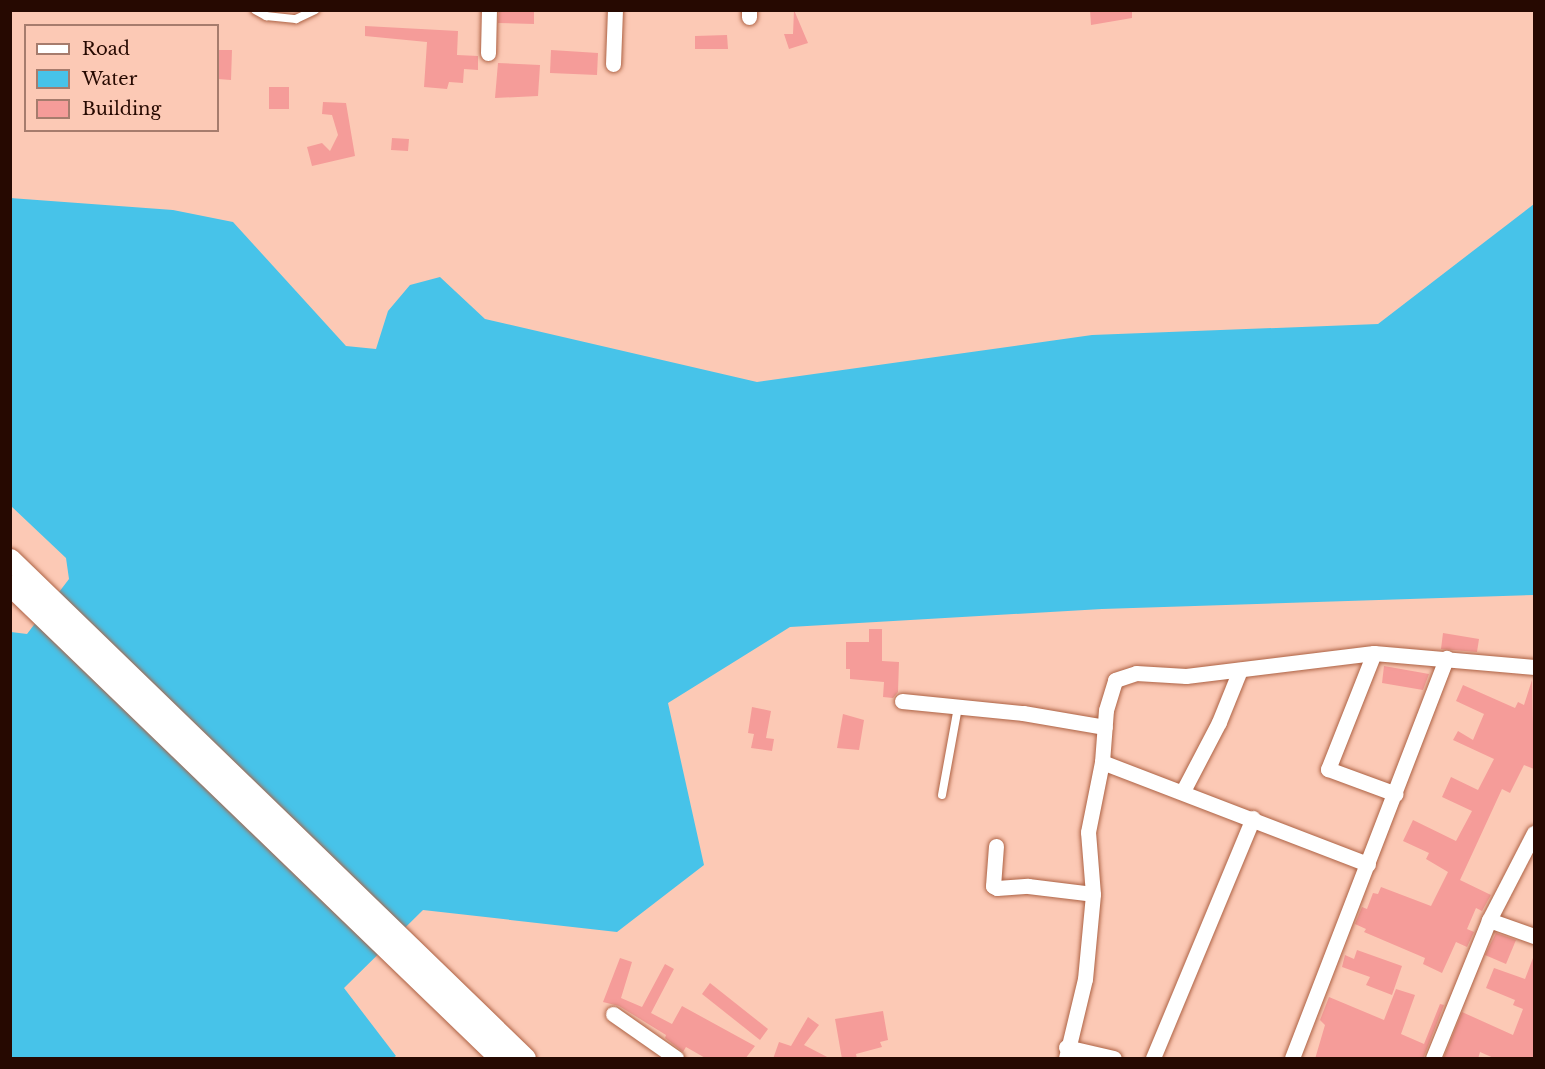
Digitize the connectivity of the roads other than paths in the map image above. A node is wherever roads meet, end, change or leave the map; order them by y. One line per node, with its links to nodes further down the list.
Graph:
1 (255, 10): 2 (lane)
2 (315, 10)
3 (489, 10): 5 (street)
4 (615, 10): 6 (street)
5 (488, 53)
6 (613, 63)
7 (10, 559): 30 (main road)
8 (10, 585): 29 (main road)
9 (1374, 653): 10 (street); 12 (street); 18 (street)
10 (1446, 658): 11 (street); 18 (street)
11 (1534, 667)
12 (1240, 670): 15 (street); 17 (street)
13 (902, 701): 14 (street)
14 (958, 707): 15 (street); 19 (lane)
15 (1105, 727): 16 (street)
16 (1102, 762): 17 (street); 24 (street)
17 (1183, 791): 20 (street)
18 (1396, 794): 23 (street)
19 (942, 795)
20 (1253, 818): 23 (street); 33 (street)
21 (1534, 833): 25 (street)
22 (996, 846): 24 (street)
23 (1368, 864): 34 (street)
24 (1093, 894): 28 (street)
25 (1489, 920): 26 (street); 35 (street)
26 (1534, 936)
27 (613, 1014): 31 (street)
28 (1066, 1053): 32 (street)
29 (500, 1059)
30 (525, 1059)
31 (676, 1059)
32 (1114, 1059)
33 (1153, 1059)
34 (1292, 1059)
35 (1433, 1059)

